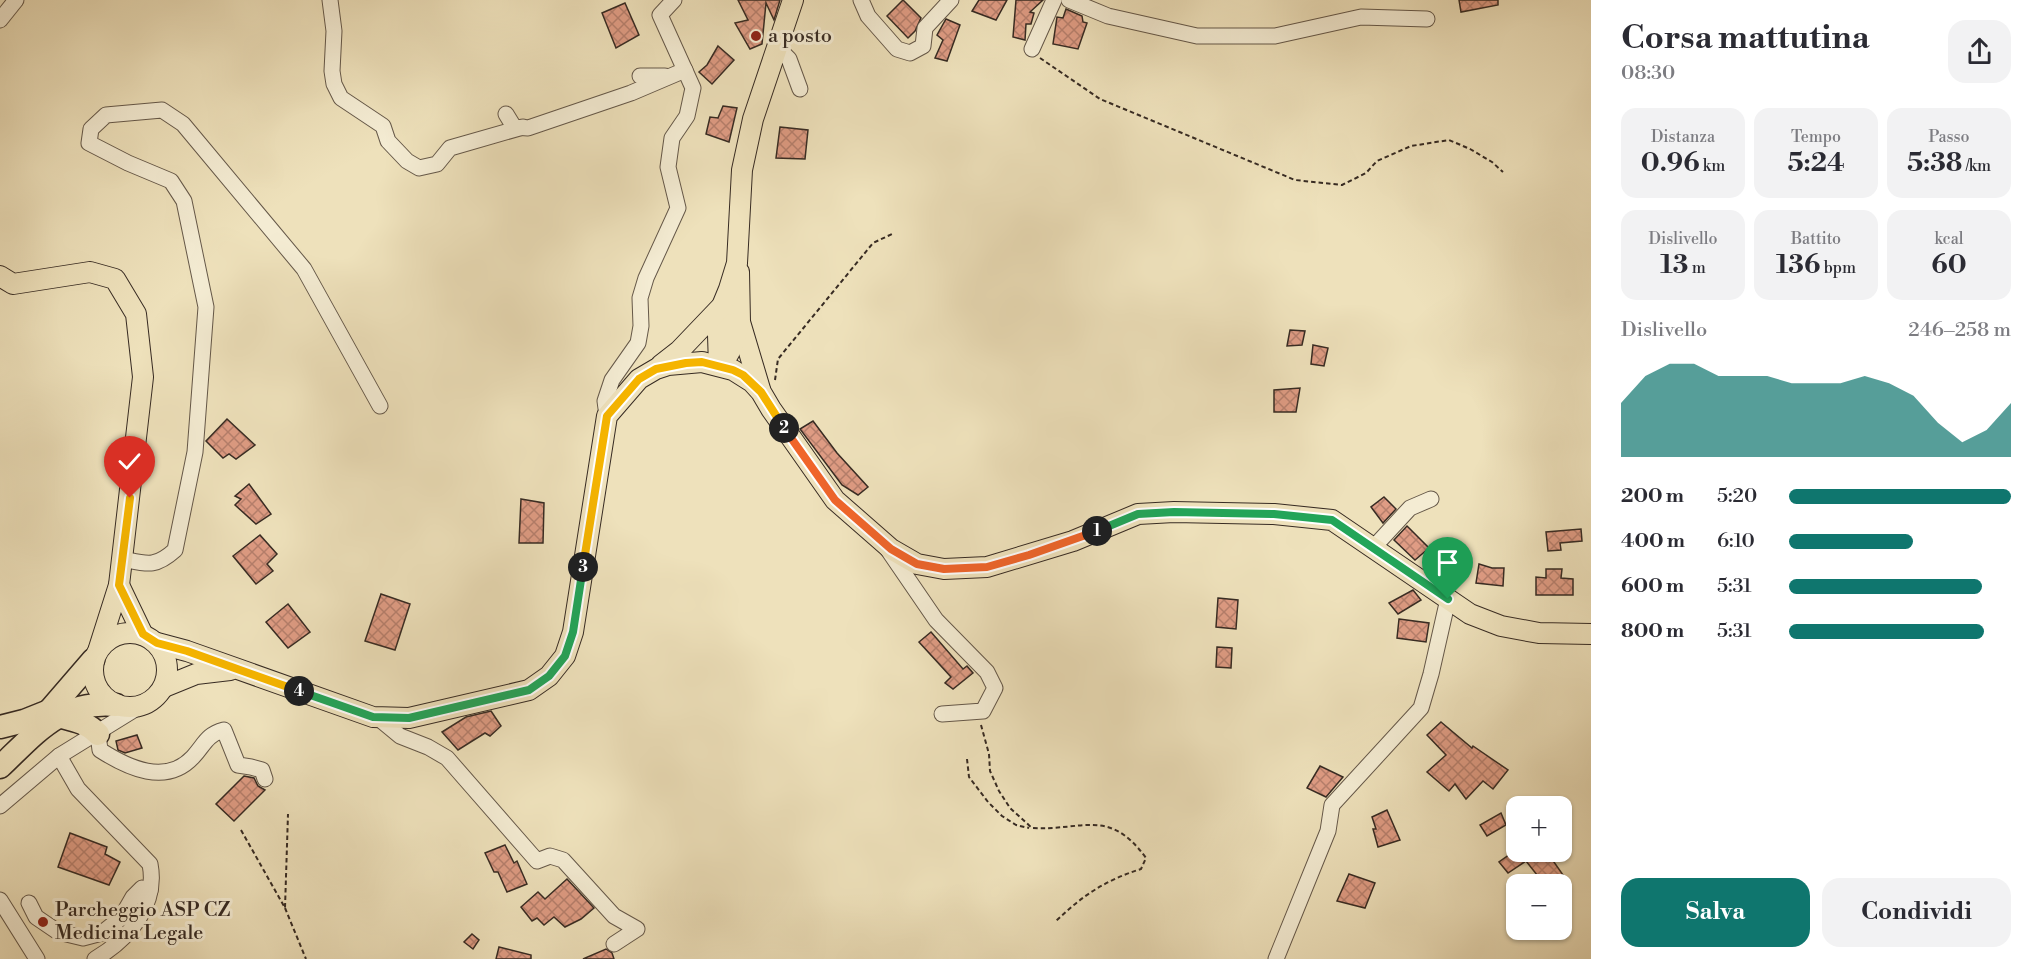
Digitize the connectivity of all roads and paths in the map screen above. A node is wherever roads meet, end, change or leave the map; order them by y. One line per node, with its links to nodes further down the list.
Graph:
1 (16, 0): 11 (street)
2 (330, 0): 19 (street)
3 (655, 0): 10 (street)
4 (674, 0): 10 (street)
5 (793, 0): 13 (main road)
6 (861, 0): 7 (street)
7 (951, 0)
8 (1054, 0): 14 (street)
9 (1069, 0): 12 (street)
10 (660, 15): 15 (street)
11 (0, 20)
12 (1426, 20)
13 (777, 47): 17 (street); 22 (main road)
14 (1032, 49): 20 (path)
15 (678, 73): 16 (street); 19 (street); 31 (street)
16 (640, 76)
17 (800, 89)
18 (506, 114): 19 (street)
19 (523, 127)
20 (1503, 172)
21 (892, 234): 30 (path)
22 (737, 263): 24 (main road); 25 (main road)
23 (0, 276): 35 (main road)
24 (722, 306): 26 (main road); 27 (main road)
25 (740, 322): 26 (main road); 28 (main road)
26 (719, 366): 27 (main road); 28 (main road)
27 (656, 369): 31 (main road)
28 (761, 392): 30 (main road)
29 (380, 406): 35 (street)
30 (771, 409): 33 (main road)
31 (607, 416): 47 (main road)
32 (1431, 499): 34 (street)
33 (882, 542): 34 (main road); 45 (street)
34 (1374, 547): 37 (main road)
35 (123, 559): 36 (main road)
36 (119, 585): 39 (main road); 40 (main road)
37 (1448, 599): 38 (main road); 68 (street)
38 (1591, 634)
39 (150, 639): 40 (main road); 41 (main road); 42 (main road)
40 (96, 654): 43 (main road); 48 (highway)
41 (237, 670): 42 (main road); 47 (main road)
42 (164, 687): 44 (main road)
43 (116, 705): 44 (main road); 48 (highway)
44 (140, 706): 50 (street)
45 (976, 711): 46 (street); 57 (path)
46 (942, 714)
47 (377, 717): 64 (street)
48 (49, 718): 49 (highway); 50 (highway); 53 (highway)
49 (0, 727)
50 (98, 734): 51 (street); 54 (street)
51 (59, 756): 55 (street); 59 (street)
52 (967, 759): 57 (path)
53 (0, 767)
54 (265, 779)
55 (0, 807)
56 (288, 814): 62 (path)
57 (1032, 828): 63 (path)
58 (241, 830): 62 (path)
59 (150, 891): 61 (street); 66 (street)
60 (0, 900): 65 (street)
61 (29, 903)
62 (285, 908): 67 (path)
63 (1056, 921)
64 (614, 944)
65 (37, 959)
66 (95, 959)
67 (306, 959)
68 (1276, 959)

